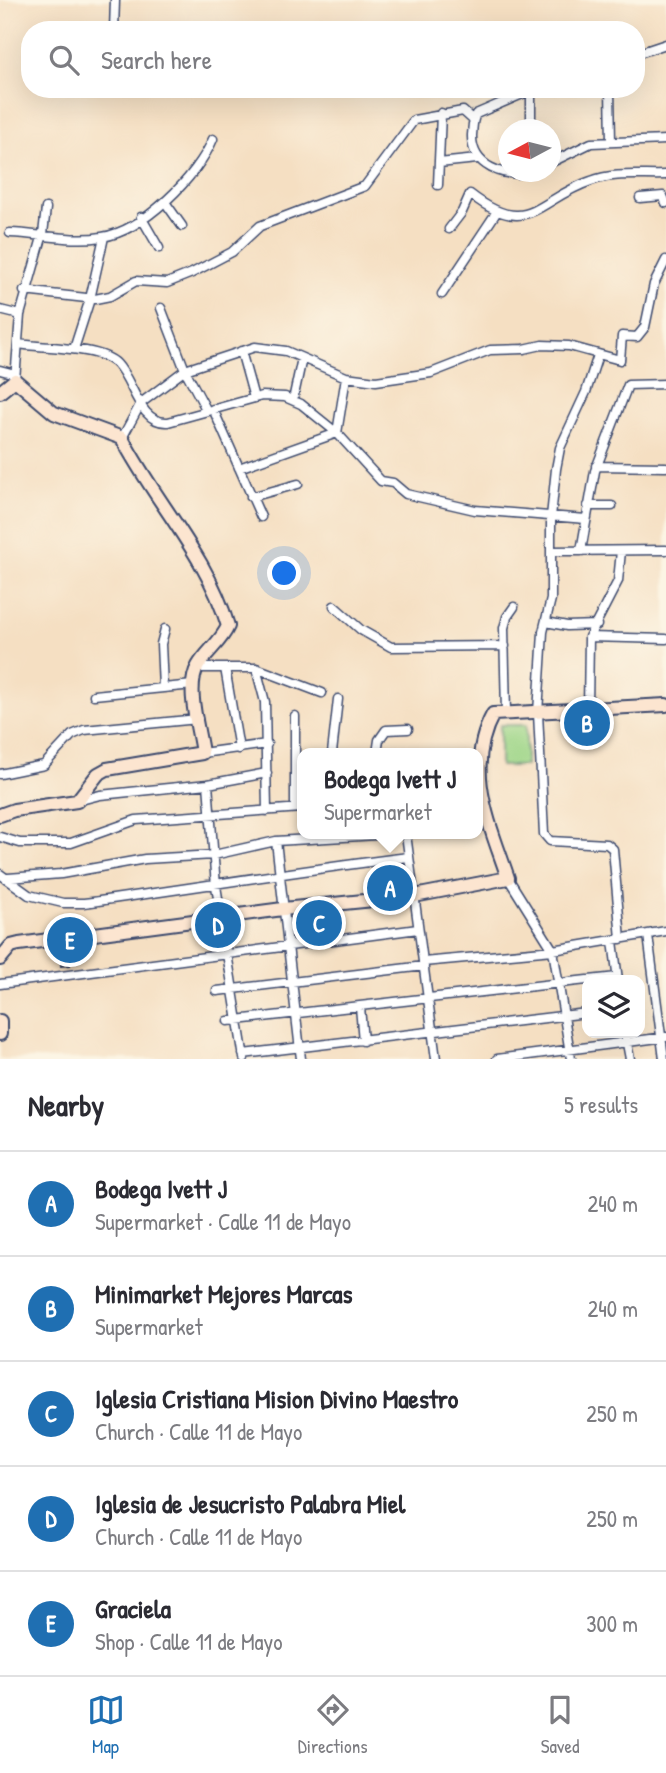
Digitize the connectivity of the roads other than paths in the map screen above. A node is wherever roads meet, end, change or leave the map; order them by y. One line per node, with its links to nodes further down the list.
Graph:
1 (115, 0): 2 (street)
2 (114, 21)
3 (666, 44): 4 (street)
4 (645, 51)
5 (512, 98): 10 (street)
6 (532, 98): 9 (street)
7 (610, 98): 13 (street)
8 (441, 113): 10 (street); 16 (street); 35 (street)
9 (531, 119)
10 (473, 120): 15 (street)
11 (213, 139): 21 (street)
12 (666, 140): 13 (street)
13 (611, 142): 14 (street)
14 (561, 158)
15 (477, 159): 16 (street); 17 (street)
16 (439, 163): 19 (street)
17 (498, 168)
18 (666, 176): 24 (street)
19 (438, 186)
20 (640, 198): 22 (street)
21 (165, 202): 25 (street); 26 (street)
22 (666, 202)
23 (46, 208): 29 (street)
24 (496, 213): 27 (street); 34 (street)
25 (141, 217): 30 (street); 31 (street)
26 (181, 226)
27 (449, 229)
28 (10, 233): 29 (street)
29 (43, 234): 30 (street); 33 (street)
30 (104, 237): 35 (street)
31 (159, 248)
32 (666, 260): 42 (street)
33 (24, 291): 35 (street); 38 (street)
34 (442, 294)
35 (90, 299): 40 (street)
36 (161, 308): 45 (street)
37 (0, 310): 38 (street)
38 (20, 315): 39 (street)
39 (18, 345): 40 (street); 46 (street)
40 (74, 349): 52 (street)
41 (241, 351): 43 (street); 45 (street); 50 (street)
42 (598, 355): 47 (street); 64 (street)
43 (302, 358): 47 (street); 51 (street)
44 (0, 370): 46 (street)
45 (185, 370): 52 (street); 53 (street)
46 (15, 377): 49 (street); 55 (street)
47 (346, 377): 54 (street)
48 (666, 384): 56 (street)
49 (0, 392)
50 (254, 398): 51 (street); 53 (street)
51 (293, 400): 54 (street)
52 (141, 403): 53 (street); 55 (street)
53 (210, 410): 58 (street)
54 (337, 433): 58 (street); 64 (street)
55 (122, 438): 78 (street)
56 (596, 466): 57 (street); 61 (street)
57 (666, 467)
58 (239, 468): 60 (street)
59 (298, 484): 60 (street)
60 (251, 497): 63 (street)
61 (588, 506): 62 (street); 65 (street)
62 (612, 506)
63 (261, 517)
64 (551, 517): 65 (street); 67 (street)
65 (586, 519): 68 (street)
66 (666, 550): 69 (street)
67 (551, 551): 68 (street); 72 (street)
68 (582, 551): 69 (street)
69 (621, 551): 73 (street)
70 (334, 606): 77 (street)
71 (514, 607): 77 (street)
72 (546, 622): 73 (street); 89 (street)
73 (597, 625): 75 (street)
74 (165, 629): 82 (street)
75 (589, 637): 76 (street); 87 (street)
76 (666, 639)
77 (505, 646): 88 (street)
78 (197, 668): 79 (street); 81 (street)
79 (225, 668): 80 (street); 97 (street)
80 (257, 668): 83 (street); 93 (street)
81 (193, 685): 82 (street); 91 (street)
82 (163, 688): 84 (street)
83 (322, 693)
84 (94, 695)
85 (338, 699): 94 (street)
86 (666, 705): 87 (street)
87 (588, 709): 89 (street)
88 (506, 713): 89 (street); 96 (street)
89 (538, 713): 125 (street)
90 (295, 716): 99 (street)
91 (198, 719): 98 (street); 101 (street)
92 (408, 729): 95 (street)
93 (267, 744): 97 (street); 100 (street)
94 (333, 748)
95 (378, 748)
96 (481, 748)
97 (239, 749): 98 (street)
98 (202, 753): 103 (street)
99 (297, 762)
100 (267, 773): 102 (street); 106 (street)
101 (0, 774)
102 (208, 784): 103 (street); 108 (street)
103 (77, 801): 107 (street)
104 (483, 801): 117 (street)
105 (297, 808): 106 (street)
106 (267, 811): 108 (street)
107 (0, 815)
108 (211, 815): 109 (street); 113 (street)
109 (0, 837)
110 (309, 839): 112 (street)
111 (407, 839): 114 (street)
112 (275, 841): 113 (street); 115 (street)
113 (214, 855): 116 (street); 118 (street)
114 (409, 857): 115 (street); 119 (street)
115 (279, 873): 118 (street); 120 (street)
116 (4, 876): 118 (street)
117 (508, 878): 119 (street); 127 (street)
118 (216, 886): 121 (street)
119 (414, 896): 120 (street); 122 (street)
120 (284, 909): 121 (street); 126 (street)
121 (223, 918): 128 (street); 129 (street)
122 (418, 929): 126 (street); 130 (street)
123 (666, 931): 124 (street)
124 (648, 935): 125 (street); 149 (street)
125 (617, 940): 127 (street); 131 (street)
126 (288, 944): 128 (street); 133 (street)
127 (553, 950): 130 (street); 135 (street)
128 (229, 955): 134 (street); 136 (street)
129 (0, 959)
130 (423, 964): 133 (street); 138 (street)
131 (617, 975)
132 (582, 981): 135 (street)
133 (292, 983): 136 (street); 140 (street)
134 (0, 984)
135 (560, 984): 138 (street); 142 (street)
136 (233, 989): 137 (street); 143 (street)
137 (217, 991)
138 (429, 1000): 139 (street); 147 (street)
139 (360, 1007): 140 (street); 150 (street)
140 (296, 1014): 143 (street); 152 (street)
141 (582, 1014): 142 (street)
142 (565, 1016): 147 (street); 153 (street)
143 (239, 1020): 145 (street); 154 (street)
144 (0, 1021): 146 (street)
145 (228, 1021)
146 (0, 1034)
147 (433, 1034): 150 (street); 156 (street)
148 (626, 1038): 151 (street)
149 (664, 1038): 151 (street); 159 (street)
150 (363, 1041): 152 (street)
151 (627, 1042): 153 (street); 158 (street)
152 (300, 1048): 154 (street); 155 (street)
153 (570, 1054): 157 (street)
154 (244, 1056)
155 (301, 1059)
156 (436, 1059)
157 (497, 1059)
158 (629, 1059)
159 (664, 1059)

